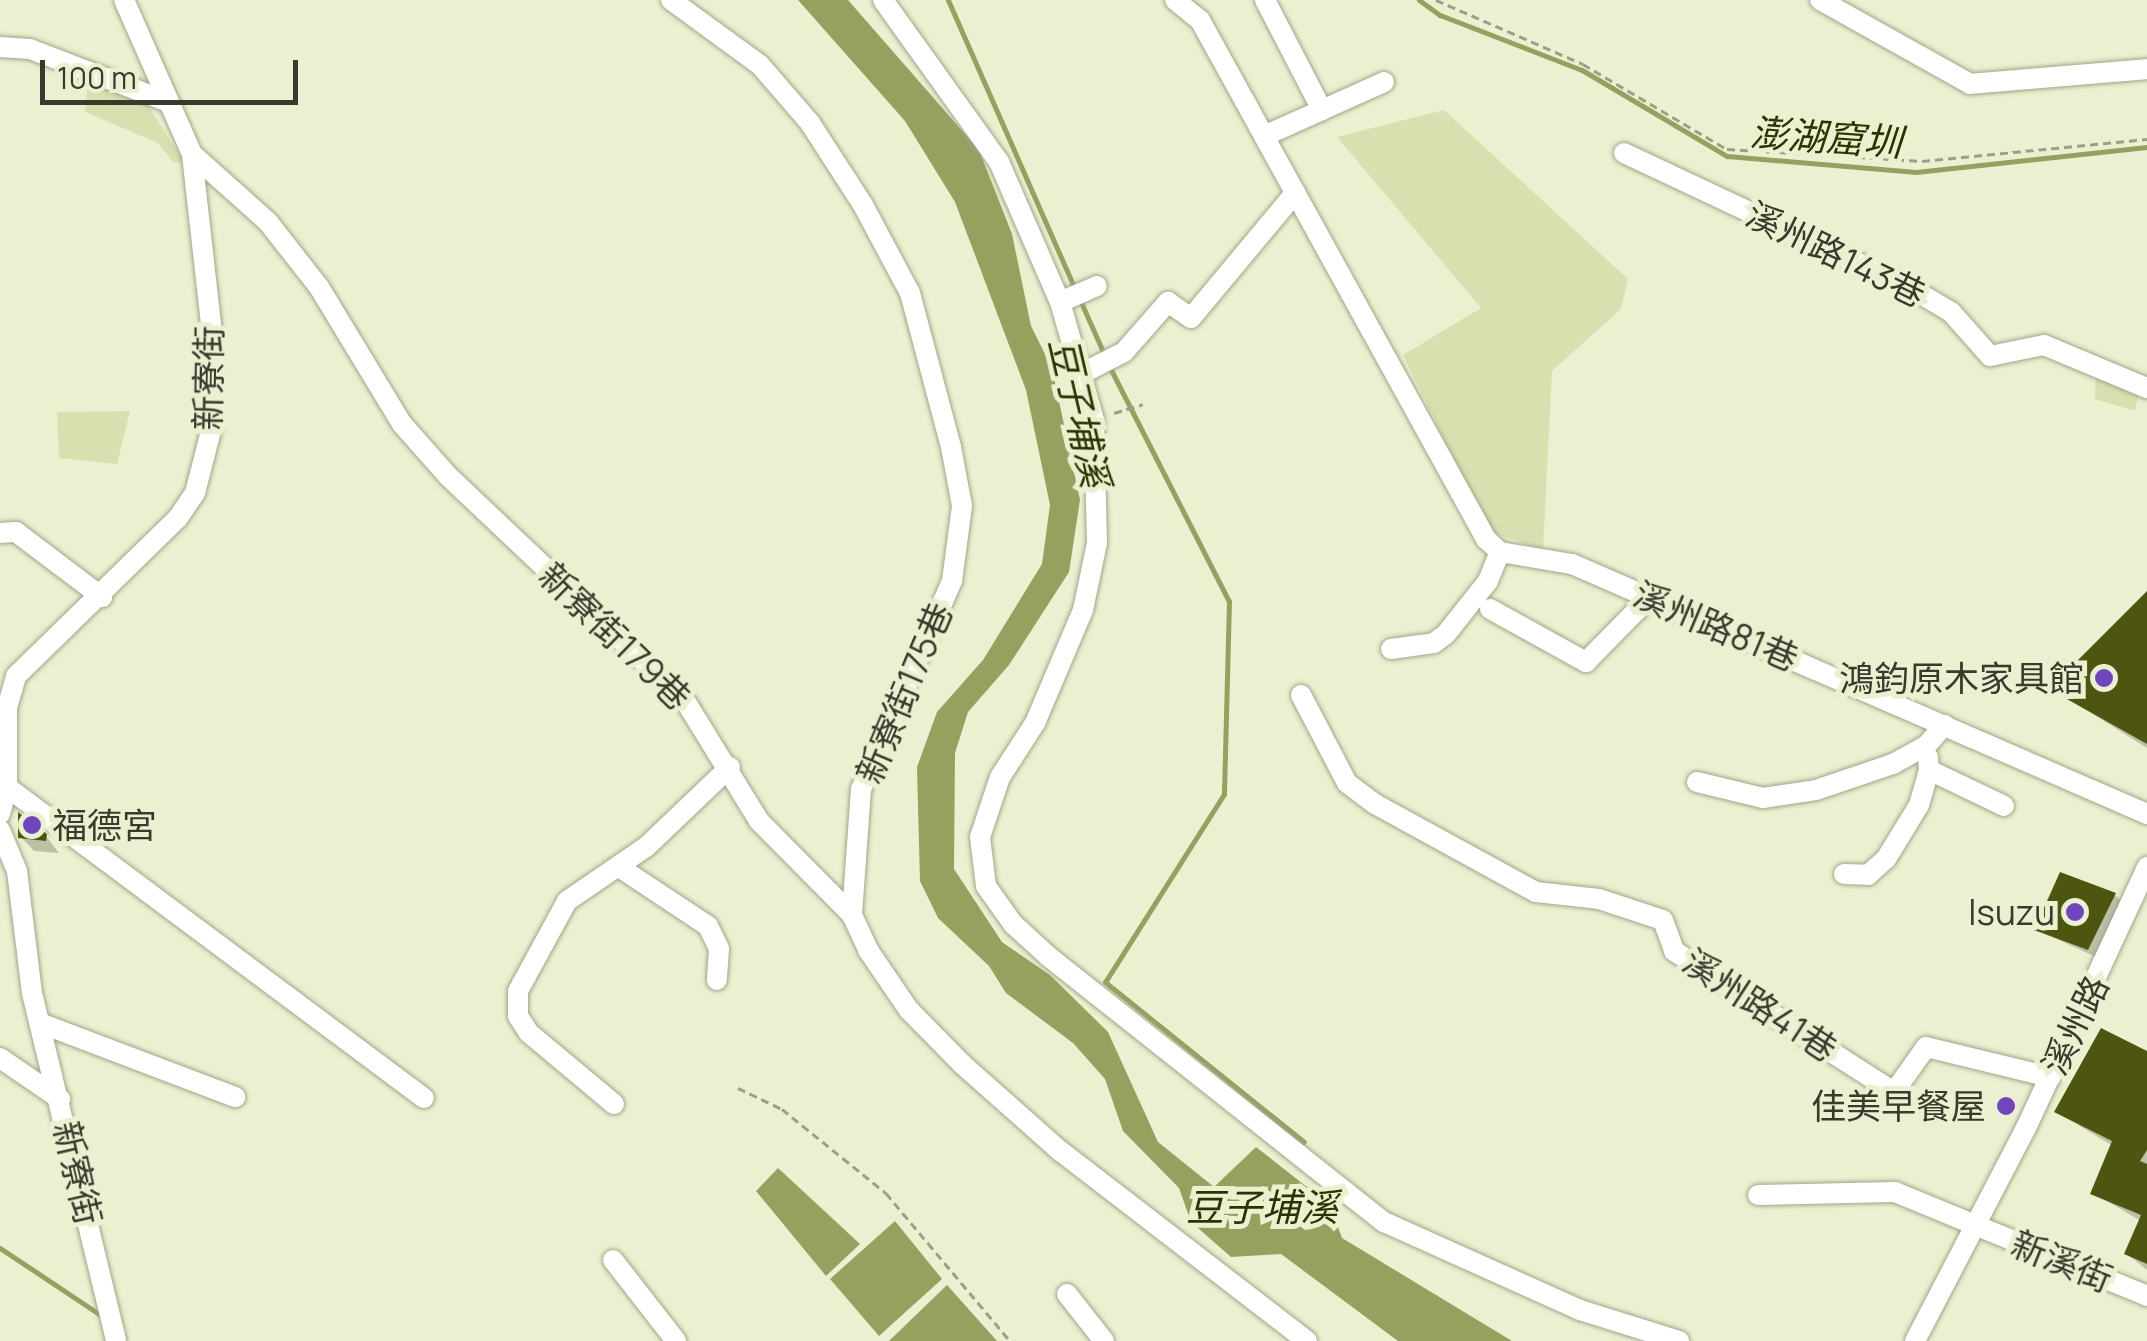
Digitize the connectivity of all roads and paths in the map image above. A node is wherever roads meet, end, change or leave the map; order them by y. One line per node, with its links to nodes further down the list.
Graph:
1 (124, 0): 11 (street, 新寮街)
2 (671, 0): 41 (street, 新寮街175巷)
3 (883, 0): 18 (street)
4 (1175, 0): 13 (street)
5 (1265, 0): 12 (street)
6 (1436, 0): 14 (path)
7 (1820, 0): 9 (street)
8 (0, 47): 11 (street)
9 (2147, 68)
10 (1384, 82): 12 (street)
11 (168, 102): 16 (street, 新寮街)
12 (1322, 110): 13 (street)
13 (1264, 136): 17 (street)
14 (2147, 139)
15 (1624, 153): 19 (street, 溪州路143巷)
16 (192, 154): 24 (street, 新寮街); 31 (street, 新寮街179巷)
17 (1296, 193): 18 (street); 23 (street)
18 (1081, 374): 61 (street)
19 (2147, 388)
20 (1143, 404): 21 (path)
21 (1124, 410)
22 (0, 533): 24 (street)
23 (1500, 552): 25 (street, 溪州路81巷); 27 (street)
24 (102, 597): 34 (street, 新寮街)
25 (1650, 598): 26 (street); 29 (street, 溪州路81巷)
26 (1490, 610)
27 (1392, 649)
28 (1300, 695): 45 (street, 溪州路41巷)
29 (1944, 725): 30 (street); 36 (street, 溪州路81巷)
30 (1926, 746): 32 (street); 33 (street)
31 (730, 767): 38 (street); 41 (street, 新寮街179巷)
32 (1929, 770): 35 (street); 40 (street)
33 (1697, 782)
34 (2, 802): 48 (street)
35 (2004, 806)
36 (2147, 814)
37 (0, 830): 43 (street, 新寮街)
38 (620, 867): 42 (street); 50 (street)
39 (2147, 867): 45 (street, 溪州路)
40 (1844, 874)
41 (852, 915): 60 (street)
42 (717, 980)
43 (40, 1023): 47 (street); 49 (street, 新寮街)
44 (0, 1058): 49 (street)
45 (2050, 1077): 52 (street, 溪州路)
46 (738, 1088): 58 (path)
47 (235, 1097)
48 (424, 1098)
49 (60, 1099): 56 (street, 新寮街)
50 (614, 1104)
51 (1758, 1196): 52 (street, 新溪街)
52 (1976, 1227): 55 (street, 新溪街); 62 (street, 溪州路)
53 (613, 1260): 57 (street)
54 (1068, 1294): 59 (street)
55 (2147, 1296)
56 (116, 1341)
57 (676, 1341)
58 (1010, 1341)
59 (1104, 1341)
60 (1307, 1341)
61 (1679, 1341)
62 (1916, 1341)

